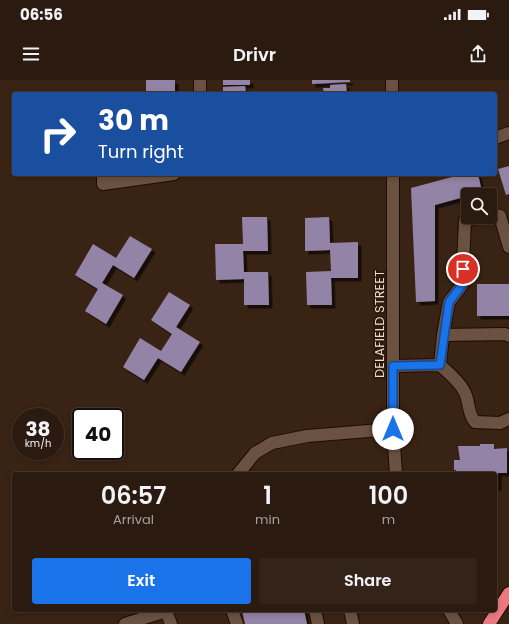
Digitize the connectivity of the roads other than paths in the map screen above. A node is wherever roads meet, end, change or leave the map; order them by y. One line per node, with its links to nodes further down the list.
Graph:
1 (200, 80): 3 (street)
2 (392, 80): 4 (street)
3 (200, 92)
4 (392, 92)
5 (509, 134): 6 (street)
6 (497, 137)
7 (102, 176): 8 (street)
8 (160, 176)
9 (393, 176): 16 (street, DELAFIELD STREET)
10 (497, 215): 12 (street)
11 (466, 224): 13 (street)
12 (509, 247)
13 (443, 335): 14 (street); 15 (street)
14 (509, 336)
15 (440, 365): 16 (street); 17 (street)
16 (393, 366): 18 (street, DELAFIELD STREET)
17 (509, 419)
18 (393, 429): 19 (street); 20 (street, DELAFIELD STREET)
19 (240, 472)
20 (396, 472)
21 (509, 593): 28 (highway)
22 (163, 612): 30 (street)
23 (166, 612): 31 (street)
24 (233, 612): 32 (street)
25 (315, 612): 33 (street)
26 (350, 612): 34 (street)
27 (451, 612): 35 (street)
28 (497, 612)
29 (497, 612): 36 (highway)
30 (125, 624)
31 (171, 624)
32 (237, 624)
33 (318, 624)
34 (353, 624)
35 (457, 624)
36 (489, 624)

